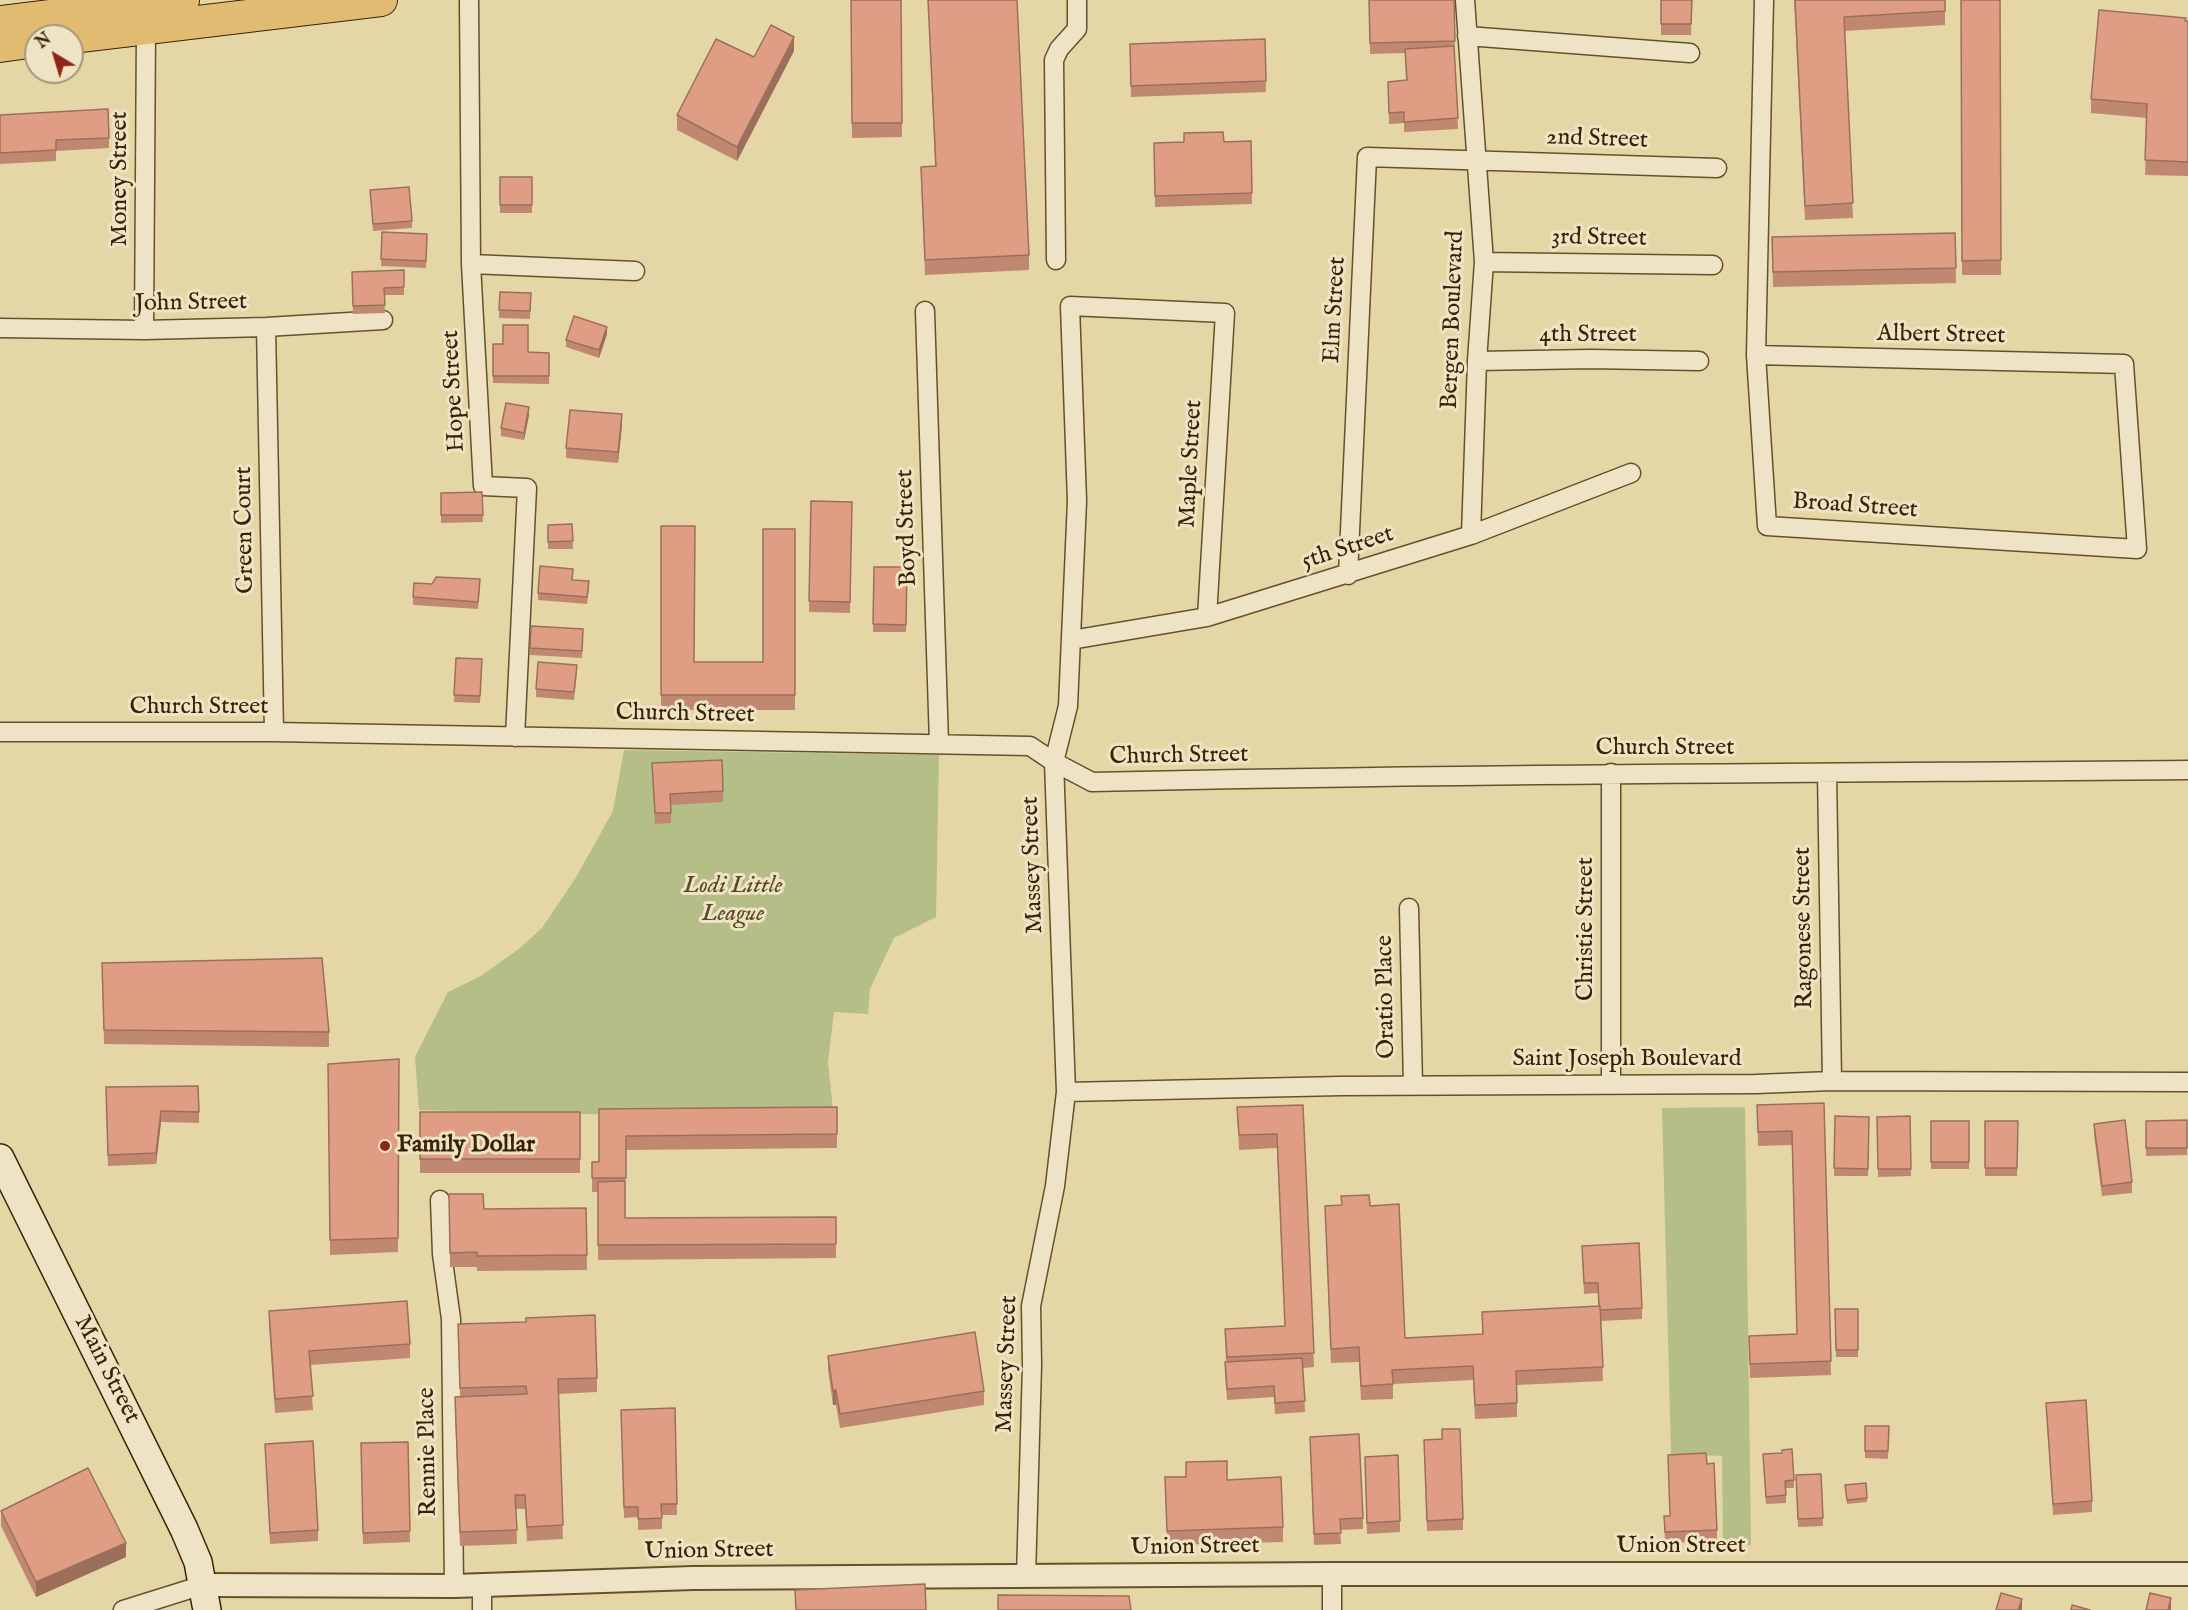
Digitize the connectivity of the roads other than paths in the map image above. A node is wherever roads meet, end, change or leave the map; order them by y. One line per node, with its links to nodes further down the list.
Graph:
1 (381, 0): 6 (highway)
2 (470, 0): 17 (street, Hope Street)
3 (1077, 0): 15 (street)
4 (1466, 0): 9 (street, Bergen Boulevard)
5 (1764, 0): 26 (street, Broad Street)
6 (160, 8): 7 (highway); 8 (highway); 25 (street, Money Street)
7 (0, 22)
8 (84, 33)
9 (1467, 36): 12 (street); 13 (street, Bergen Boulevard)
10 (24, 43): 11 (highway)
11 (0, 46)
12 (1690, 53)
13 (1475, 160): 14 (street, 2nd Street); 16 (street, Bergen Boulevard); 32 (street, Elm Street)
14 (1717, 168)
15 (1056, 260)
16 (1484, 262): 18 (street, 3rd Street); 27 (street, Bergen Boulevard)
17 (471, 264): 19 (street); 37 (street, Hope Street)
18 (1713, 265)
19 (635, 271)
20 (925, 311): 38 (street, Boyd Street)
21 (1225, 313): 33 (street, Maple Street); 34 (street, Massey Street)
22 (383, 320): 23 (street, John Street)
23 (266, 327): 25 (street, John Street); 36 (street, Green Court)
24 (0, 328): 25 (street, John Street)
25 (144, 330)
26 (1756, 355): 29 (street, Albert Street); 29 (street, Broad Street)
27 (1477, 361): 28 (street, 4th Street); 31 (street, Bergen Boulevard)
28 (1699, 361)
29 (2124, 364)
30 (1631, 474): 31 (street, 5th Street)
31 (1471, 535): 32 (street, 5th Street)
32 (1348, 575): 33 (street, 5th Street)
33 (1208, 617): 34 (street, 5th Street)
34 (1071, 640): 39 (street, Massey Street)
35 (0, 732): 36 (street, Church Street)
36 (274, 732): 37 (street, Church Street)
37 (515, 737): 38 (street, Church Street)
38 (939, 743): 39 (street, Church Street)
39 (1054, 762): 41 (street, Church Street); 48 (street, Massey Street)
40 (2188, 770): 42 (street, Church Street)
41 (1611, 773): 42 (street, Church Street); 46 (street, Christie Street)
42 (1827, 774): 44 (street, Ragonese Street)
43 (1409, 908): 47 (street, Oratio Place)
44 (1832, 1081): 45 (street, Saint Joseph Boulevard); 46 (street, Saint Joseph Boulevard)
45 (2188, 1082)
46 (1611, 1084): 47 (street, Saint Joseph Boulevard)
47 (1413, 1085): 48 (street, Saint Joseph Boulevard)
48 (1066, 1092): 53 (street, Massey Street)
49 (0, 1158): 56 (main road, Main Street)
50 (440, 1200): 55 (street, Rennie Place)
51 (1332, 1574): 52 (street, Union Street); 53 (street, Union Street); 59 (street)
52 (2188, 1574)
53 (1026, 1577): 54 (street, Union Street)
54 (482, 1584): 55 (street, Union Street); 58 (street)
55 (454, 1586): 56 (street, Union Street)
56 (205, 1597): 57 (street)
57 (123, 1610)
58 (482, 1610)
59 (1332, 1610)

